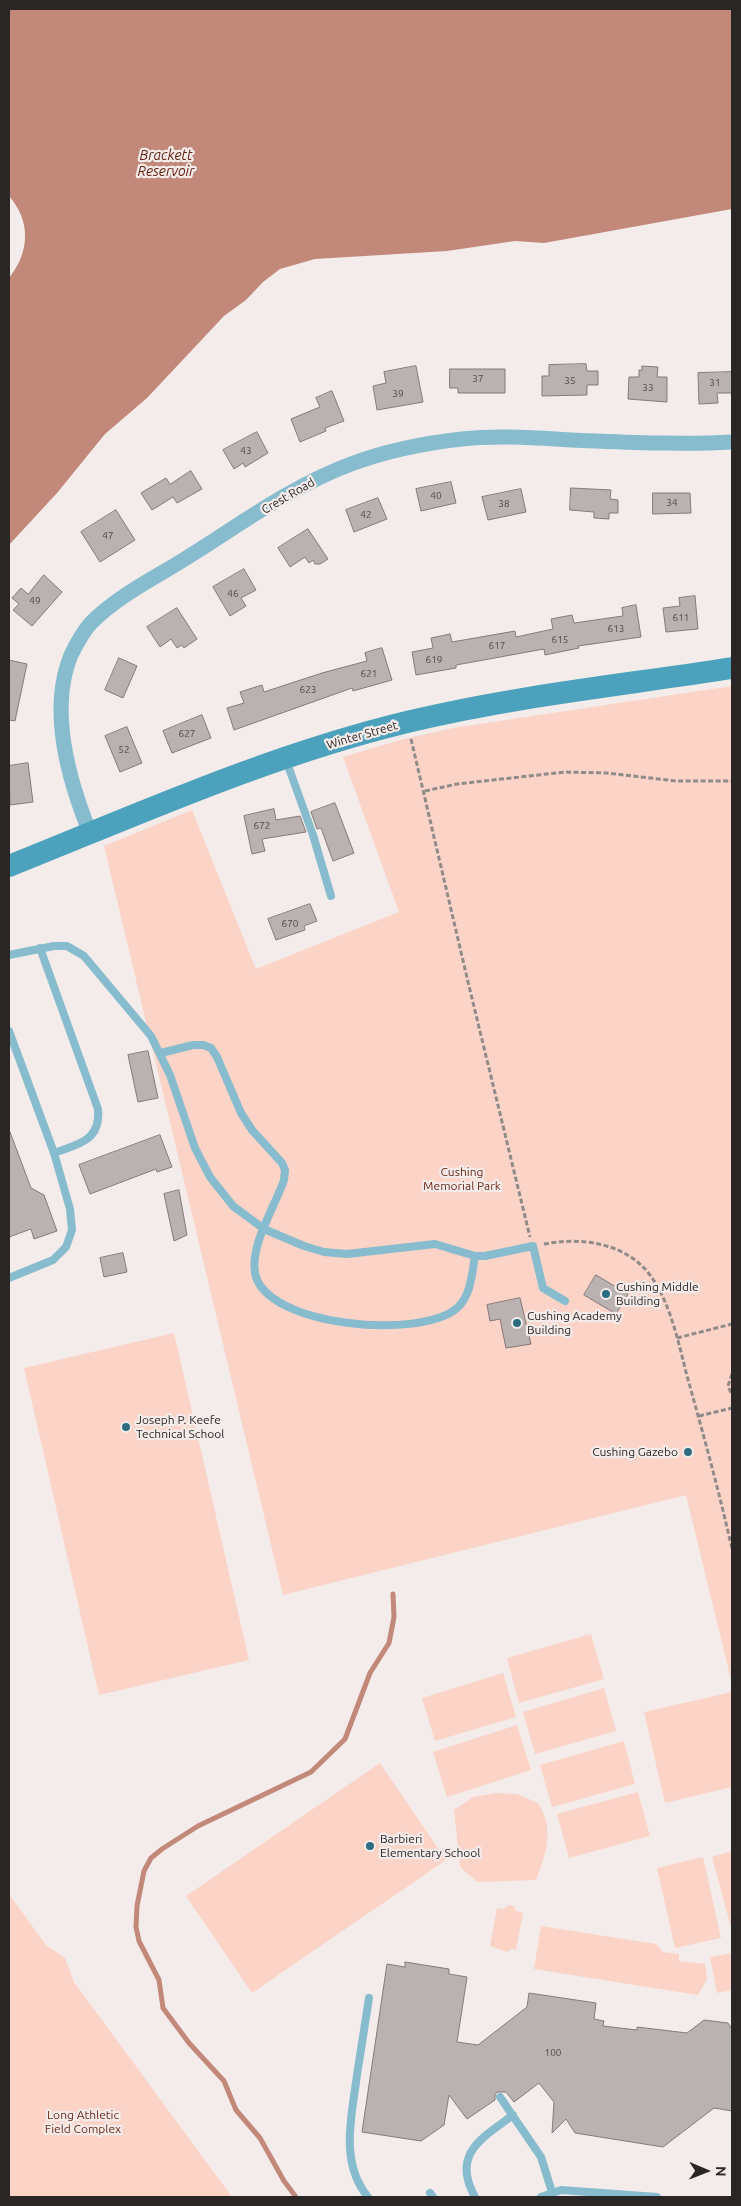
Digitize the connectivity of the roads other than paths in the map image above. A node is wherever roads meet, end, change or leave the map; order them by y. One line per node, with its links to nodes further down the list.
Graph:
1 (732, 442): 4 (street, Crest Road)
2 (732, 668): 3 (main road, Winter Street)
3 (285, 758): 4 (main road, Winter Street); 6 (lane)
4 (90, 834): 5 (main road, Winter Street)
5 (9, 866)
6 (331, 896)
7 (40, 948): 8 (lane); 10 (lane); 11 (lane)
8 (9, 955)
9 (9, 1030): 11 (lane)
10 (160, 1053): 12 (lane); 12 (lane)
11 (54, 1153): 14 (lane)
12 (264, 1229): 13 (lane); 13 (lane)
13 (475, 1256): 15 (lane)
14 (9, 1278)
15 (565, 1301)
16 (369, 1998): 20 (lane)
17 (500, 2097): 18 (lane)
18 (513, 2115): 19 (lane); 21 (lane)
19 (552, 2192): 22 (lane); 23 (lane)
20 (368, 2197)
21 (475, 2197)
22 (541, 2197)
23 (657, 2197)

